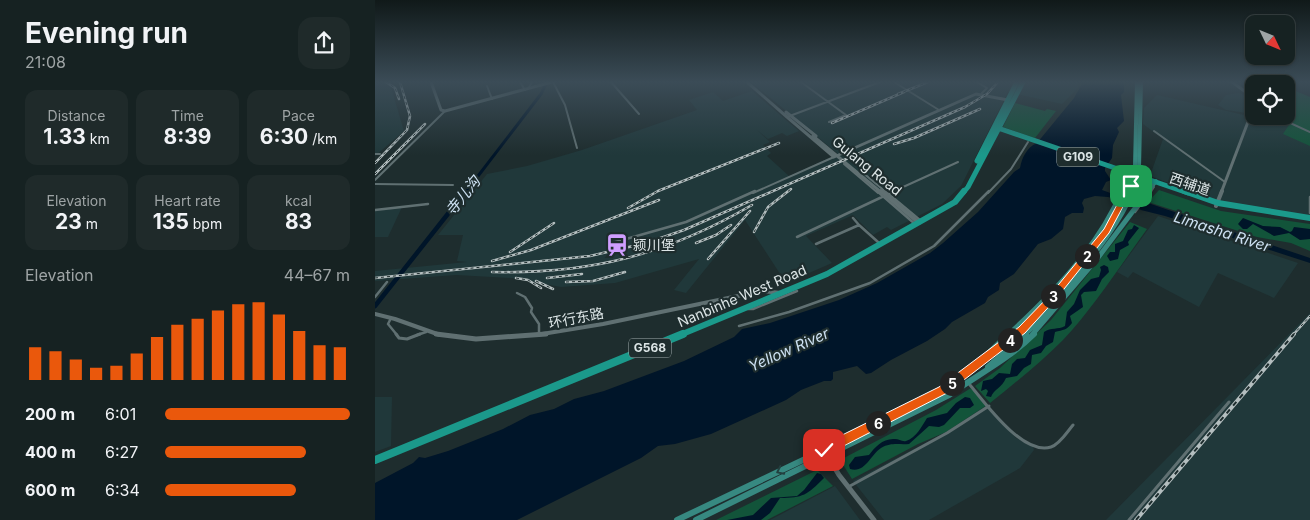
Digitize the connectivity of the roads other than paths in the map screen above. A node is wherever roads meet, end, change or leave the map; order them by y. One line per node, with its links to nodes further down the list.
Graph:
1 (440, 106): 13 (street)
2 (464, 106): 13 (street)
3 (565, 106): 24 (street)
4 (630, 106): 15 (street)
5 (776, 106): 16 (street, Gulang Road)
6 (816, 106): 16 (street)
7 (834, 106): 17 (street)
8 (933, 106): 14 (street)
9 (950, 106): 14 (street)
10 (1005, 106): 20 (highway)
11 (1009, 106): 20 (highway, Nanbinhe West Road)
12 (1139, 106): 53 (main road)
13 (445, 111): 33 (street)
14 (941, 111): 27 (street)
15 (639, 114)
16 (788, 116): 27 (street, Gulang Road); 28 (street, Gulang Road); 47 (street, Gulang Road)
17 (829, 122)
18 (1247, 125): 34 (street)
19 (1295, 125): 22 (street)
20 (996, 128): 23 (highway, G109); 47 (highway, Nanbinhe West Road / G568)
21 (1155, 131): 34 (street)
22 (1310, 132)
23 (1029, 141): 32 (highway, G109); 62 (street)
24 (577, 148)
25 (375, 154): 26 (street)
26 (380, 154)
27 (839, 155): 28 (street)
28 (834, 157): 51 (street)
29 (957, 162): 38 (street)
30 (844, 164): 31 (street)
31 (855, 174): 38 (street); 39 (street)
32 (1128, 174): 36 (highway, 西辅道 / G109); 66 (main road)
33 (375, 180)
34 (1225, 182): 42 (street)
35 (375, 184): 37 (street)
36 (1155, 184): 42 (highway, 西辅道 / G109); 65 (main road)
37 (453, 185)
38 (889, 193): 47 (street)
39 (883, 197): 47 (street); 49 (street)
40 (1310, 197): 44 (street)
41 (428, 204): 43 (street)
42 (1217, 204): 46 (highway, 西辅道 / G109)
43 (375, 210)
44 (1310, 213)
45 (853, 218): 48 (street)
46 (1310, 219)
47 (918, 222): 50 (highway, Nanbinhe West Road / G568); 57 (highway, Nanbinhe West Road / G568)
48 (859, 225): 50 (street); 52 (street)
49 (797, 237)
50 (878, 242): 57 (highway, Nanbinhe West Road / G568)
51 (612, 243)
52 (816, 244)
53 (1089, 257): 65 (main road); 66 (main road)
54 (387, 282): 58 (street)
55 (797, 291): 59 (street)
56 (517, 292): 64 (street)
57 (779, 292): 59 (highway, Nanbinhe West Road / G568); 64 (street, 环行东路); 72 (highway, Nanbinhe West Road / G568)
58 (375, 297)
59 (744, 308): 73 (highway, Nanbinhe West Road / G568)
60 (375, 314): 61 (street, 环行东路)
61 (391, 317): 63 (street, 环行东路); 63 (street)
62 (739, 326)
63 (426, 332): 64 (street, 环行东路)
64 (538, 336)
65 (982, 372): 71 (main road)
66 (962, 376): 71 (main road)
67 (970, 385): 69 (street)
68 (1229, 402): 78 (street)
69 (989, 406): 70 (street); 74 (street)
70 (1073, 425)
71 (826, 453): 74 (street); 75 (main road, one-way to 75); 76 (main road)
72 (375, 456)
73 (375, 460)
74 (848, 487): 77 (street)
75 (677, 520)
76 (696, 520)
77 (873, 520)
78 (1129, 520)

